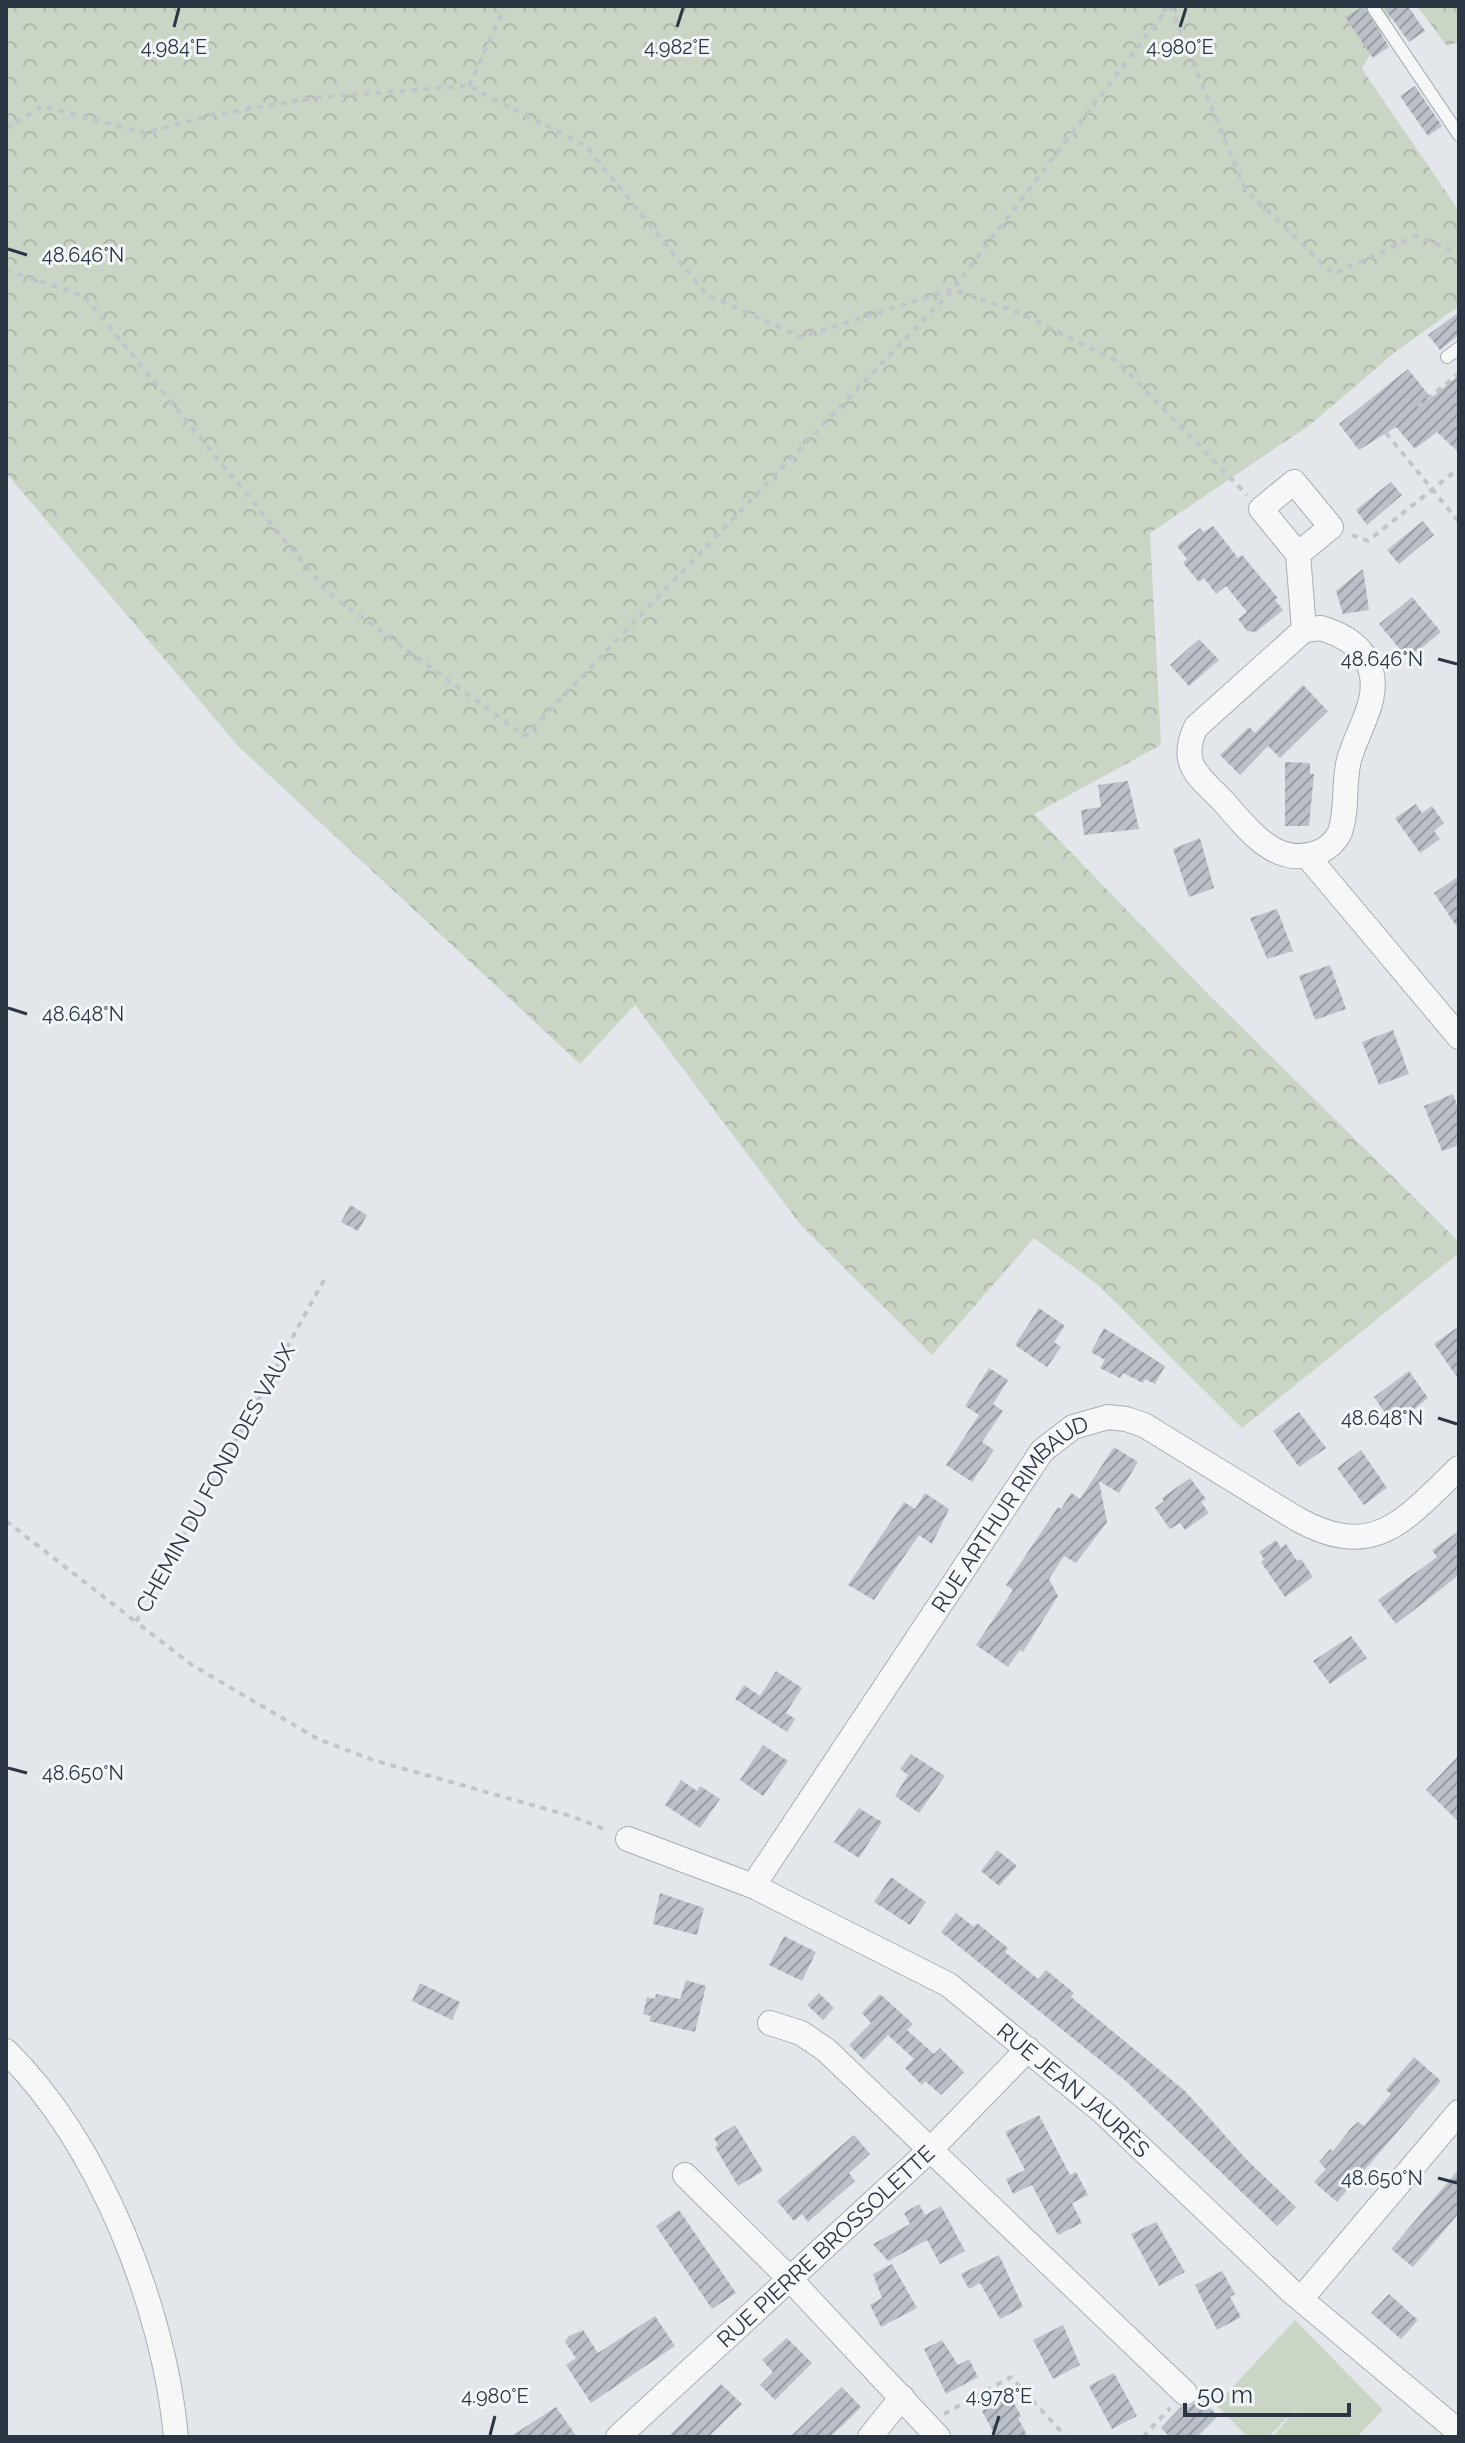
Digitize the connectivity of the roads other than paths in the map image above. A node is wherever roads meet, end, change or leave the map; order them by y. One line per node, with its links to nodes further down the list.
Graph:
1 (1374, 9): 2 (lane)
2 (1459, 135)
3 (1459, 348): 4 (lane)
4 (1447, 357)
5 (1298, 554): 5 (street); 6 (street)
6 (1304, 630): 7 (street); 7 (street)
7 (1308, 857): 8 (street)
8 (1459, 1037)
9 (1459, 1468): 11 (street, RUE ARTHUR RIMBAUD)
10 (628, 1839): 11 (street, RUE JEAN JAURÈS)
11 (753, 1886): 13 (street, RUE JEAN JAURÈS)
12 (770, 2023): 16 (street)
13 (1028, 2049): 16 (street, RUE PIERRE BROSSOLETTE); 19 (street, RUE JEAN JAURÈS)
14 (6, 2051): 24 (street)
15 (1459, 2112): 19 (street)
16 (931, 2149): 18 (street, RUE PIERRE BROSSOLETTE); 20 (street)
17 (685, 2175): 18 (street)
18 (788, 2277): 21 (street); 25 (street, RUE PIERRE BROSSOLETTE)
19 (1301, 2299): 23 (street, RUE JEAN JAURÈS)
20 (1185, 2393)
21 (902, 2397): 22 (street); 26 (street)
22 (933, 2430)
23 (1459, 2432)
24 (176, 2437)
25 (618, 2437)
26 (870, 2437)

